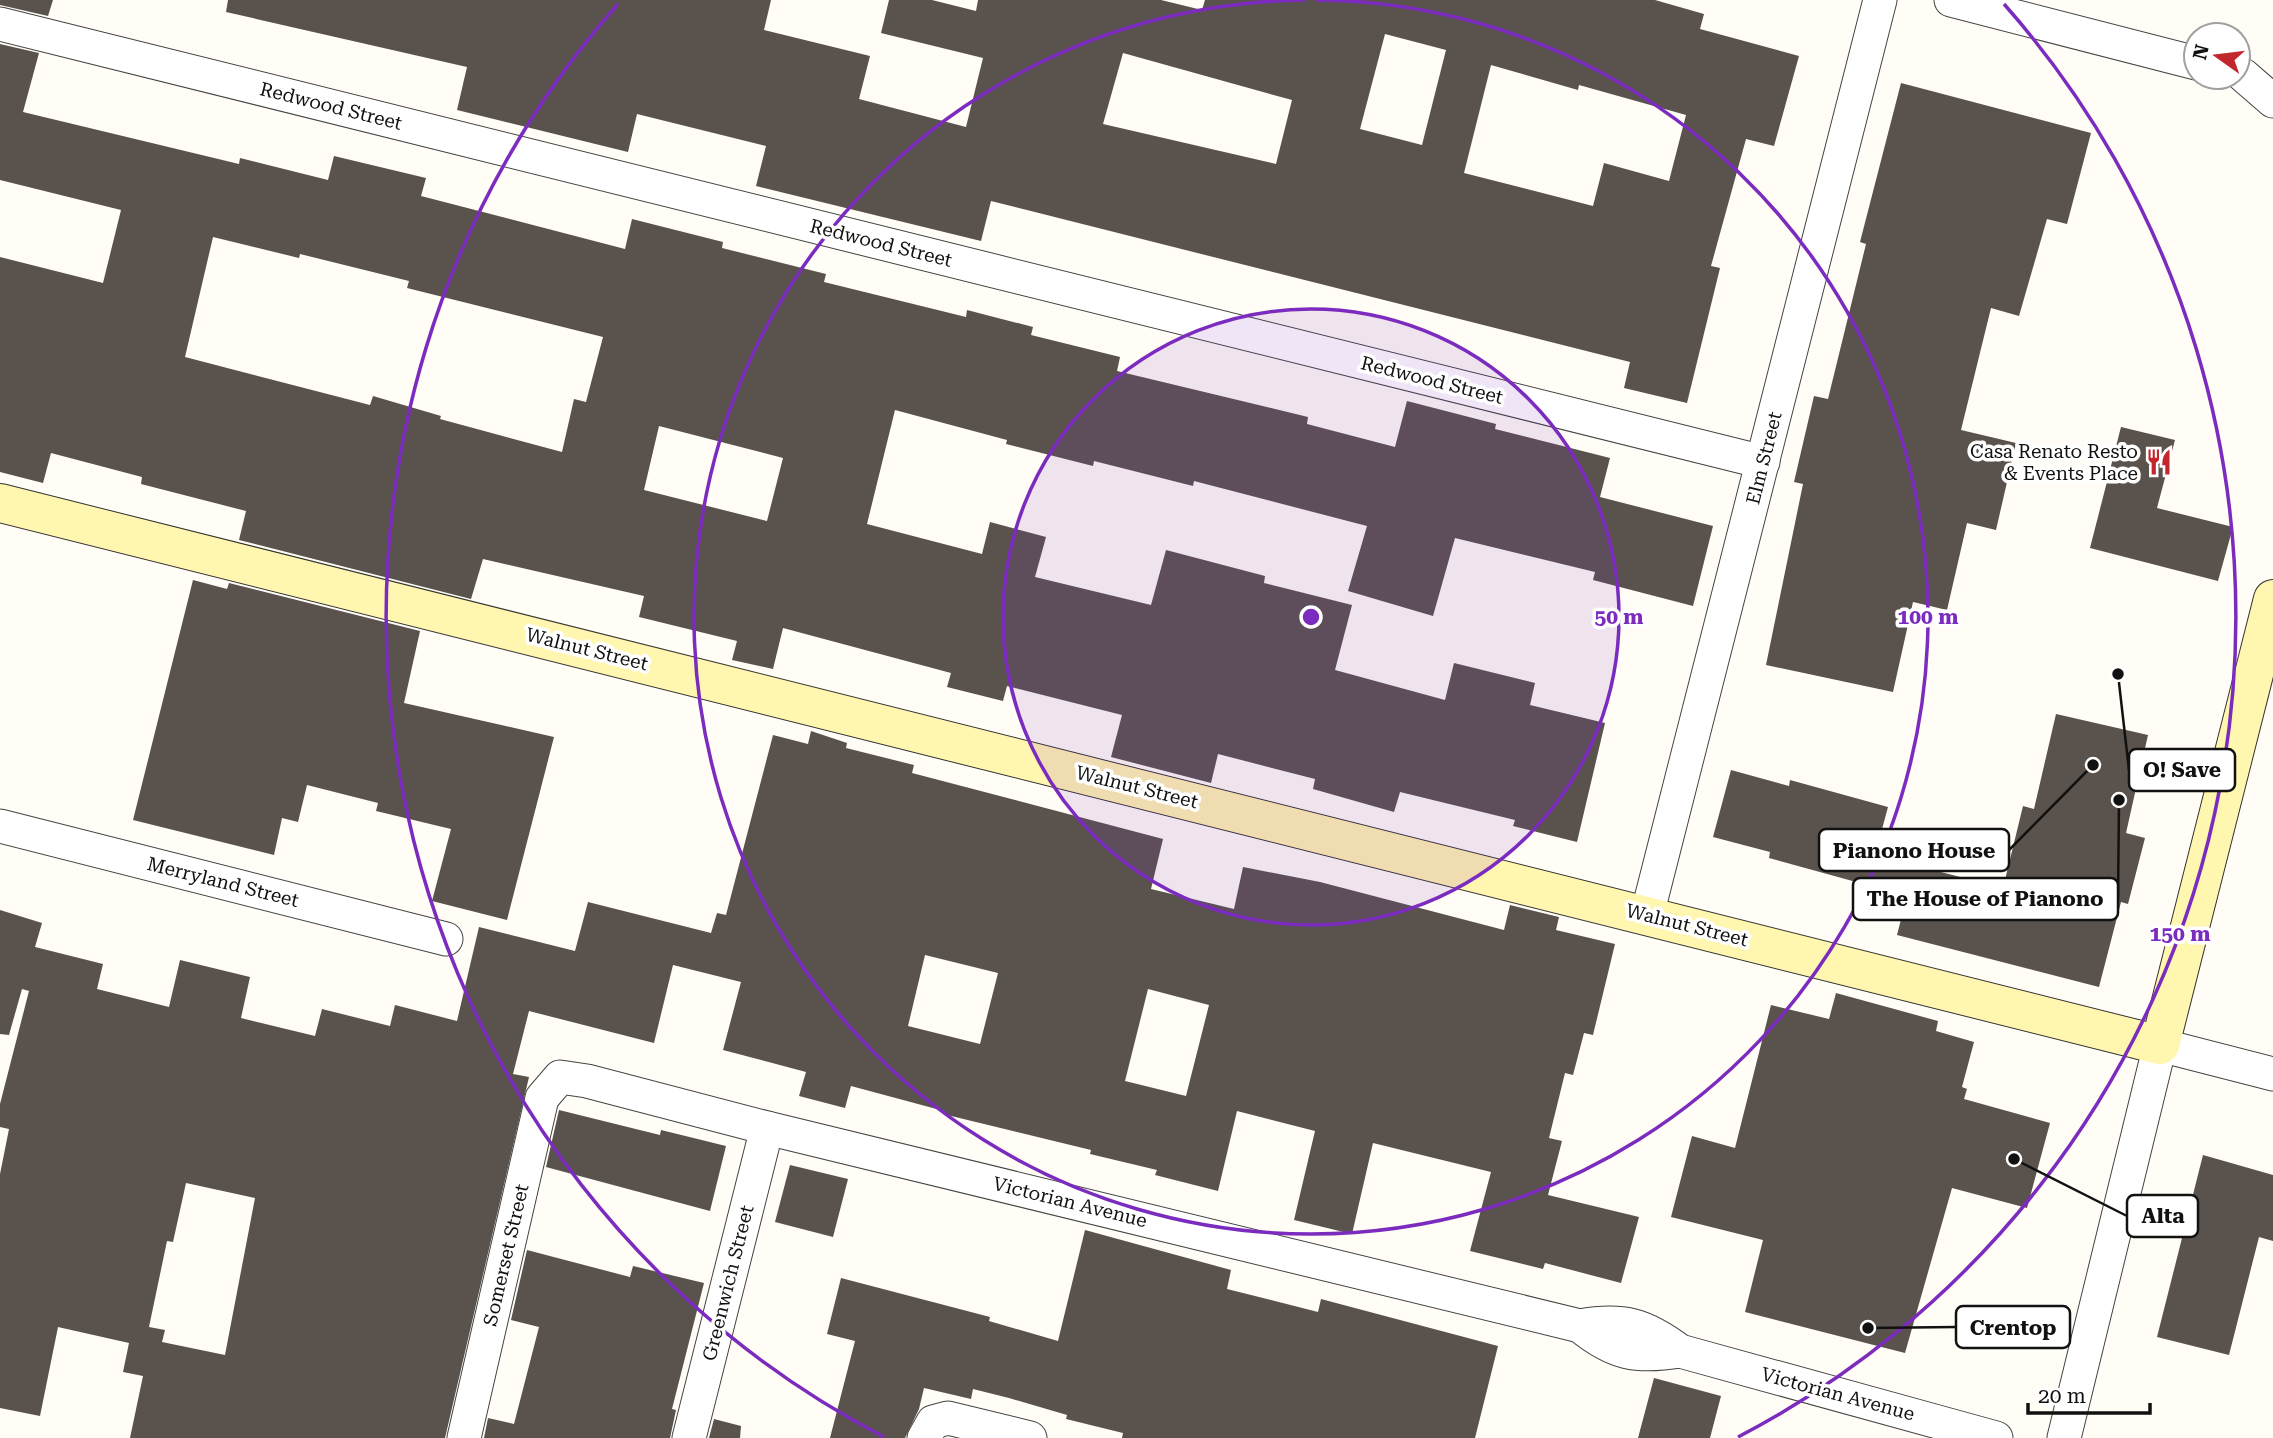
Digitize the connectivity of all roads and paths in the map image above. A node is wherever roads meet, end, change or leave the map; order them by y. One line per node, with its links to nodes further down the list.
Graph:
1 (1880, 0): 7 (street, Elm Street)
2 (1951, 0): 4 (street)
3 (0, 24): 7 (street, Redwood Street)
4 (2182, 59)
5 (2252, 74): 6 (street)
6 (2273, 101)
7 (1763, 462): 11 (street, Elm Street)
8 (0, 502): 11 (street, Walnut Street)
9 (2273, 598): 13 (street)
10 (0, 826): 12 (street, Merryland Street)
11 (1647, 915): 13 (street, Walnut Street)
12 (446, 939)
13 (2160, 1045): 14 (street, Walnut Street); 22 (street)
14 (2273, 1074)
15 (560, 1077): 16 (street, Victorian Avenue); 18 (street, Somerset Street)
16 (767, 1128): 19 (street, Greenwich Street); 21 (street, Victorian Avenue)
17 (928, 1430): 20 (street)
18 (464, 1438)
19 (688, 1438)
20 (1030, 1438)
21 (1996, 1438)
22 (2064, 1438)

